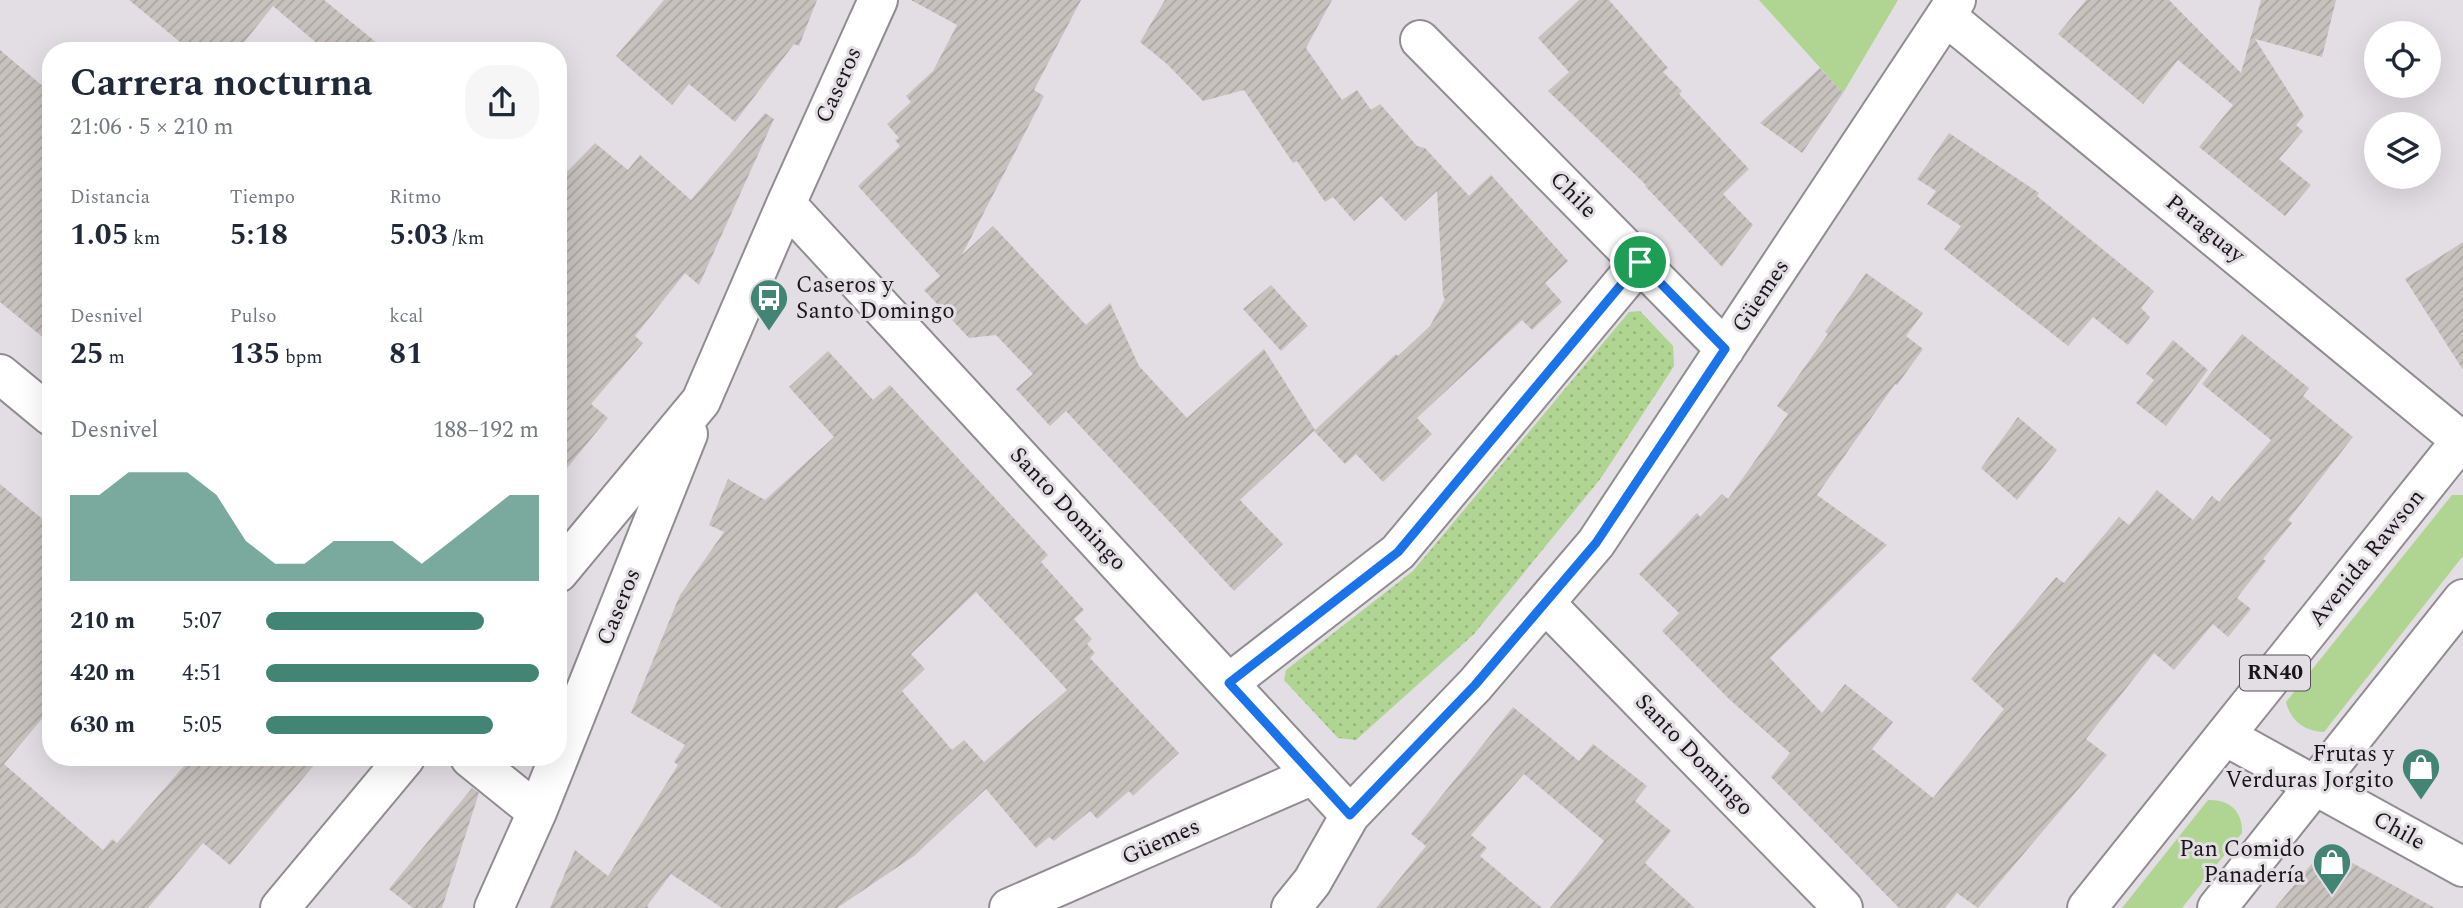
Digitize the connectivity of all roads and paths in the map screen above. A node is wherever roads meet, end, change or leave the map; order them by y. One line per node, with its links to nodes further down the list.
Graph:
1 (878, 0): 4 (street, Caseros)
2 (1951, 8): 6 (street, Güemes); 10 (street, Paraguay)
3 (1420, 40): 5 (street, Chile)
4 (786, 204): 8 (street, Caseros); 14 (street, Santo Domingo)
5 (1640, 262): 6 (street, Chile); 14 (street)
6 (1725, 349): 13 (street, Güemes)
7 (0, 374): 9 (street)
8 (701, 401): 11 (street, Caseros); 16 (street, Caseros)
9 (42, 408)
10 (2462, 440): 15 (street, Avenida Rawson / RN40)
11 (567, 562)
12 (2463, 599): 21 (street)
13 (1545, 603): 23 (street, Güemes); 29 (street, Santo Domingo)
14 (1229, 683): 20 (street, Santo Domingo)
15 (2225, 736): 21 (street, Chile); 30 (street, Avenida Rawson / RN40)
16 (567, 738)
17 (398, 766): 25 (street)
18 (480, 766): 22 (street)
19 (556, 766): 22 (street, Caseros)
20 (1313, 775): 23 (street, Santo Domingo); 27 (street, Güemes)
21 (2315, 785): 24 (street, Chile); 31 (street)
22 (537, 813): 26 (street, Caseros)
23 (1350, 815): 28 (street, Güemes)
24 (2463, 867)
25 (281, 908)
26 (494, 908)
27 (1009, 908)
28 (1291, 908)
29 (1843, 908)
30 (2087, 908)
31 (2217, 908)

